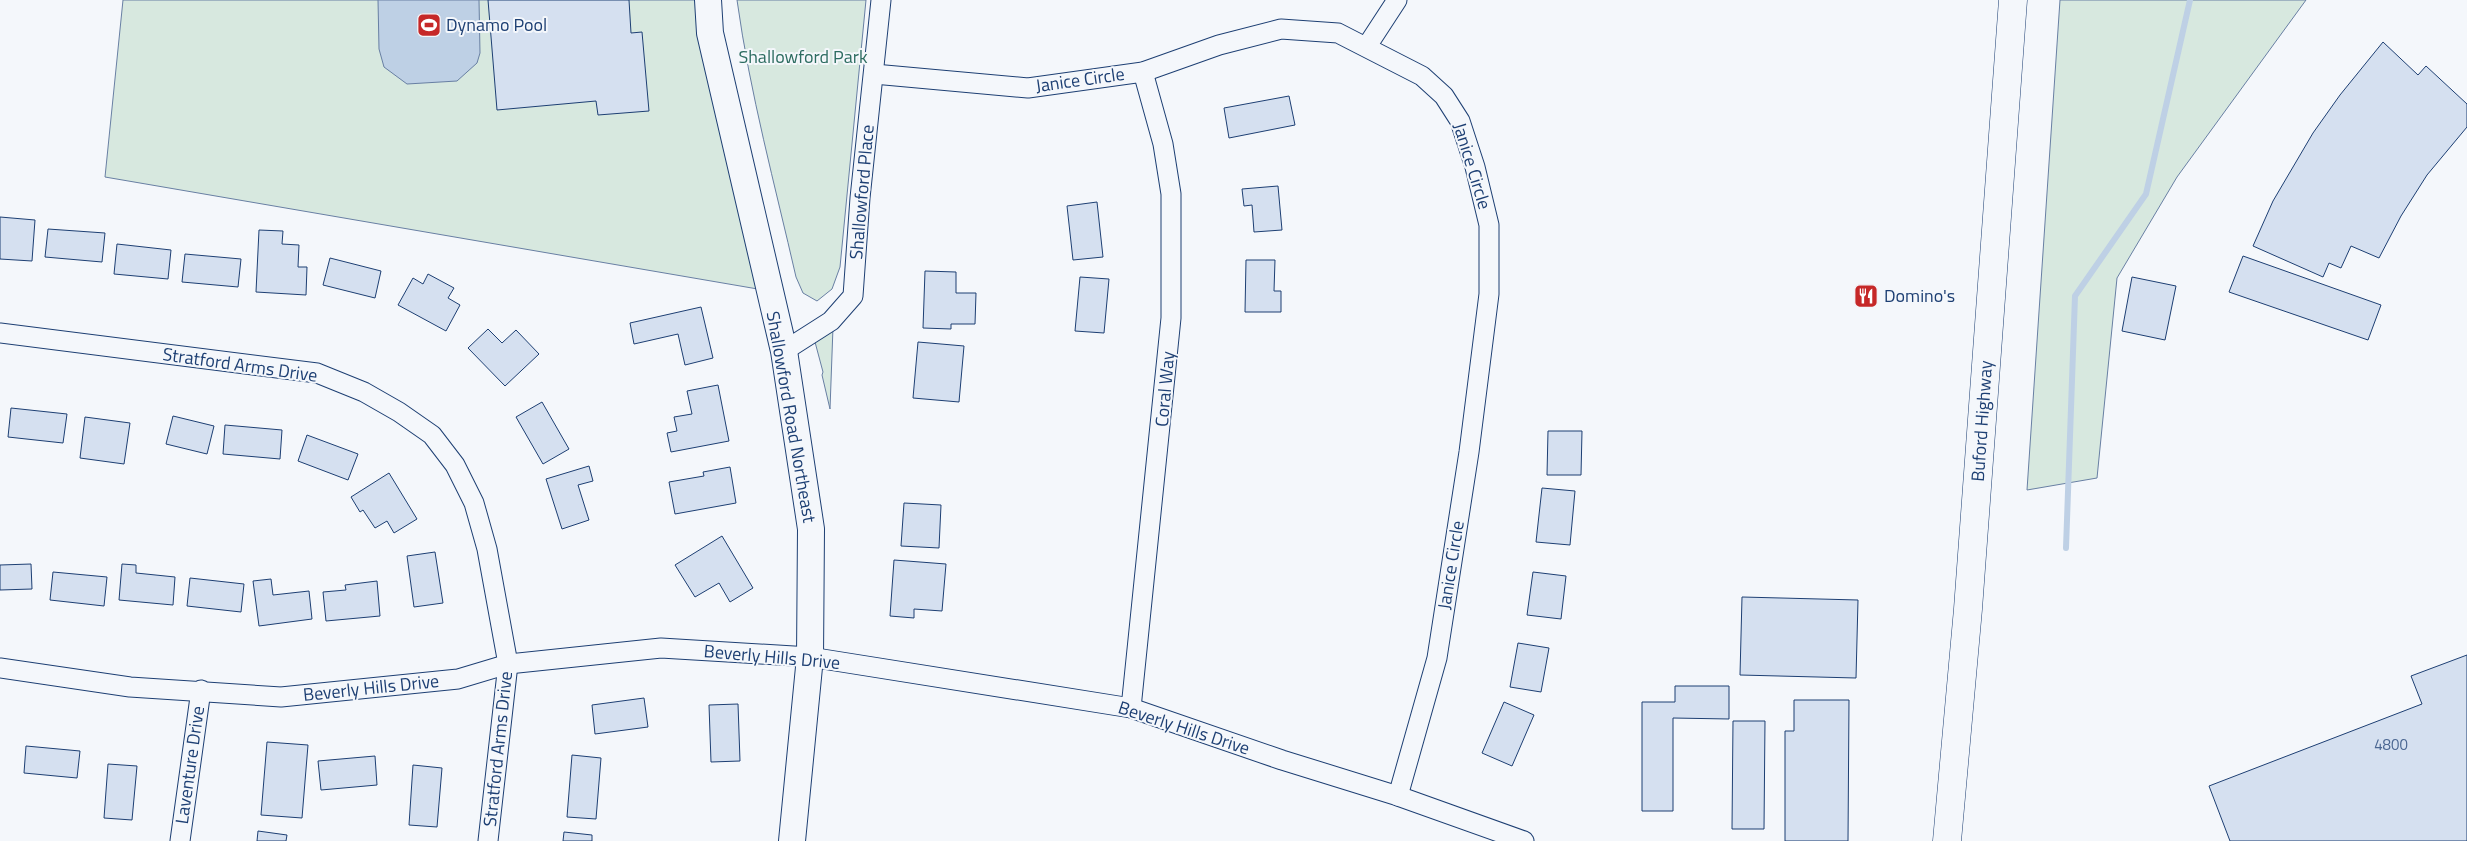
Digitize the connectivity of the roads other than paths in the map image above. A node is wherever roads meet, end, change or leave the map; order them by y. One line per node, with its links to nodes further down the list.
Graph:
1 (708, 0): 9 (street, Shallowford Road Northeast)
2 (881, 0): 7 (street, Shallowford Place)
3 (1396, 0): 5 (street)
4 (2013, 0): 20 (main road, Buford Highway)
5 (1367, 46): 6 (street, Janice Circle); 15 (street, Janice Circle)
6 (1143, 72): 7 (street, Janice Circle); 14 (street, Coral Way)
7 (874, 74): 9 (street, Shallowford Place)
8 (0, 333): 11 (street, Stratford Arms Drive)
9 (784, 351): 10 (street, Shallowford Road Northeast)
10 (810, 657): 11 (street, Beverly Hills Drive); 14 (street, Beverly Hills Drive); 18 (street, Shallowford Road Northeast)
11 (508, 664): 13 (street, Beverly Hills Drive); 17 (street, Stratford Arms Drive)
12 (0, 668): 13 (street, Beverly Hills Drive)
13 (201, 690): 16 (street, Laventure Drive)
14 (1131, 708): 15 (street, Beverly Hills Drive)
15 (1398, 796): 19 (street, Beverly Hills Drive)
16 (180, 841)
17 (488, 841)
18 (792, 841)
19 (1524, 841)
20 (1947, 841)

